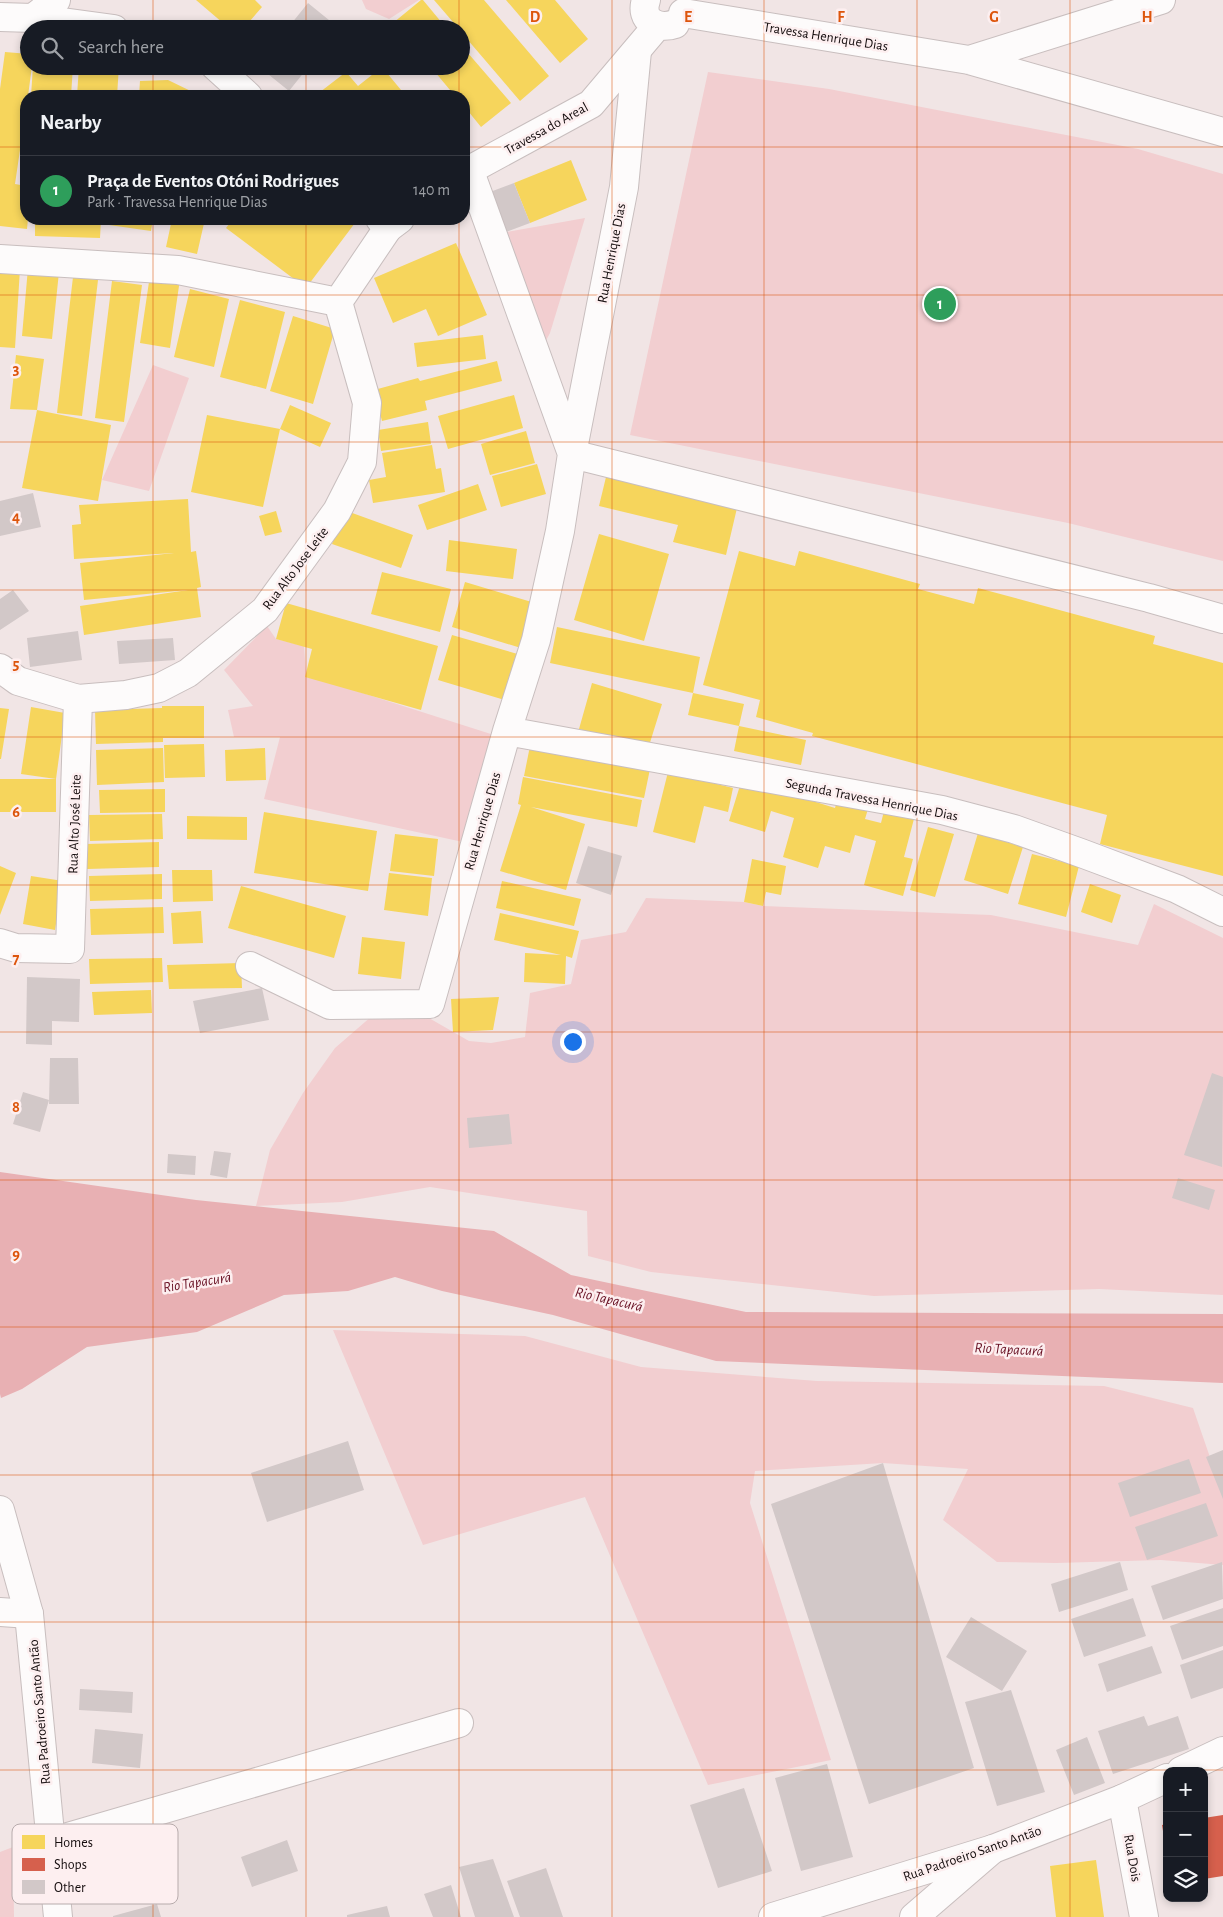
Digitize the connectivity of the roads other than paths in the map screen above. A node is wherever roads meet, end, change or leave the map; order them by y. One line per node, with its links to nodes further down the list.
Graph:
1 (56, 0): 6 (street)
2 (646, 0): 8 (street)
3 (1161, 0): 10 (street, Travessa Henrique Dias)
4 (683, 7): 8 (street); 10 (street, Travessa Henrique Dias)
5 (0, 17): 6 (street)
6 (33, 18): 7 (street)
7 (48, 20)
8 (658, 26): 9 (street, Travessa do Areal)
9 (637, 51): 14 (street, Travessa do Areal); 19 (street, Rua Henrique Dias)
10 (969, 60): 13 (street, Travessa Henrique Dias)
11 (225, 75): 12 (street)
12 (241, 90)
13 (1223, 132)
14 (470, 169)
15 (470, 182): 19 (street, Rua Henrique Dias)
16 (387, 225): 18 (street)
17 (0, 259): 18 (street)
18 (338, 302): 22 (street, Rua Alto Jose Leite)
19 (572, 454): 20 (street); 23 (street, Rua Henrique Dias)
20 (1223, 620)
21 (0, 668): 22 (street, Rua Alto Jose Leite)
22 (78, 699): 25 (street, Rua Alto José Leite)
23 (508, 731): 24 (street, Segunda Travessa Henrique Dias); 26 (street, Rua Henrique Dias)
24 (1223, 912)
25 (0, 943)
26 (250, 966)
27 (0, 1510): 29 (street, Rua Padroeiro Santo Antão)
28 (0, 1612): 29 (street)
29 (29, 1614): 35 (street, Rua Padroeiro Santo Antão)
30 (459, 1723): 36 (street)
31 (1223, 1751): 32 (street)
32 (1189, 1767)
33 (1163, 1780): 34 (street, Rua Padroeiro Santo Antão)
34 (1122, 1799): 37 (street, Rua Padroeiro Santo Antão); 42 (street, Rua Dois)
35 (49, 1824)
36 (113, 1824)
37 (993, 1849): 40 (street, Rua Padroeiro Santo Antão); 41 (street)
38 (57, 1904): 39 (street, Rua Padroeiro Santo Antão)
39 (58, 1917)
40 (773, 1917)
41 (914, 1917)
42 (1144, 1917)

